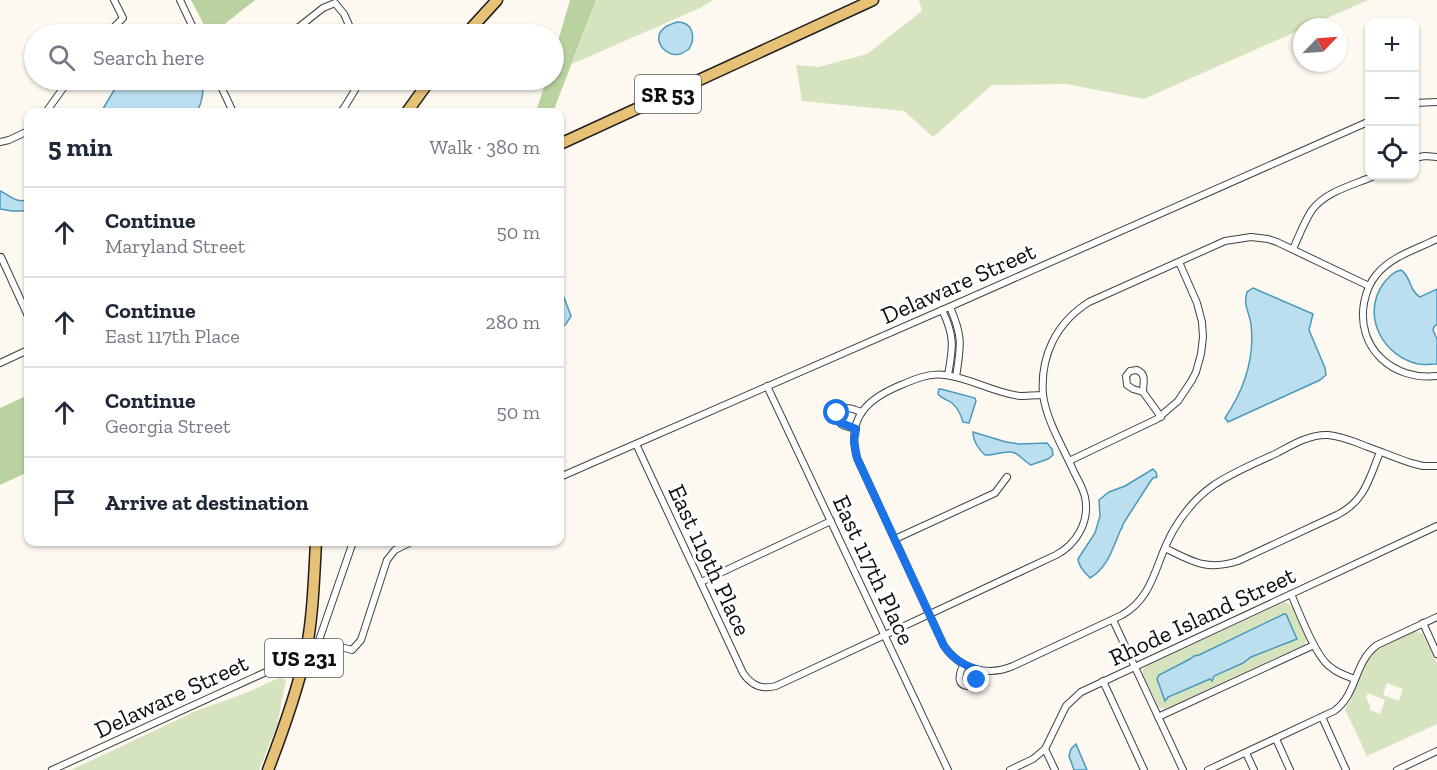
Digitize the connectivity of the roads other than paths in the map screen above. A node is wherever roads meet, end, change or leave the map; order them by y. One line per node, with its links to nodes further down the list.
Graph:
1 (114, 0): 5 (street)
2 (180, 0): 6 (street)
3 (497, 0): 9 (main road)
4 (873, 0): 23 (main road, SR 53)
5 (117, 24)
6 (191, 24)
7 (303, 24): 8 (street)
8 (348, 24)
9 (475, 24)
10 (62, 90): 16 (street)
11 (222, 90): 17 (street)
12 (355, 90): 18 (street)
13 (422, 90): 19 (main road)
14 (1437, 102): 15 (street)
15 (1419, 103)
16 (49, 108)
17 (231, 108)
18 (344, 108)
19 (409, 108)
20 (1365, 123): 33 (street, Delaware Street)
21 (24, 133): 22 (street)
22 (0, 142)
23 (564, 142)
24 (1419, 157): 25 (street)
25 (1437, 157)
26 (1365, 180): 28 (street)
27 (1437, 239): 31 (street)
28 (1293, 249): 30 (street); 31 (street)
29 (2, 257): 32 (street)
30 (1179, 262): 42 (street); 44 (street)
31 (1369, 286): 38 (street)
32 (24, 307)
33 (950, 307): 34 (street, Delaware Street); 39 (street)
34 (942, 310): 37 (street); 40 (street, Delaware Street)
35 (24, 352): 36 (street)
36 (0, 363)
37 (948, 375): 39 (street); 43 (street)
38 (1437, 376)
39 (956, 377): 42 (street)
40 (767, 386): 46 (street, Delaware Street); 52 (street, East 117th Place)
41 (1143, 392): 44 (street)
42 (1043, 395): 48 (street)
43 (862, 412): 45 (street); 45 (street)
44 (1161, 417): 48 (street)
45 (856, 429): 54 (street, East 117th Place)
46 (636, 444): 50 (street, Delaware Street); 59 (street, East 119th Place)
47 (1380, 452): 49 (street); 58 (street); 58 (street)
48 (1070, 461): 61 (street)
49 (1437, 466)
50 (564, 475)
51 (1007, 477): 54 (street)
52 (831, 521): 59 (street); 65 (street, East 117th Place)
53 (1437, 526): 60 (street, Rhode Island Street)
54 (895, 539): 61 (street, East 117th Place)
55 (316, 546): 68 (main road, US 231)
56 (351, 546): 66 (street)
57 (403, 546): 66 (street)
58 (1165, 548): 63 (street)
59 (702, 582): 65 (street, East 119th Place)
60 (1291, 594): 67 (street); 71 (street, Rhode Island Street)
61 (929, 614): 65 (street); 70 (street, East 117th Place)
62 (1437, 616): 64 (street)
63 (1113, 620): 71 (street); 72 (street)
64 (1423, 623): 69 (street); 73 (street)
65 (885, 635): 83 (street, East 117th Place)
66 (318, 643): 68 (street, Delaware Street)
67 (1314, 645): 73 (street); 75 (street)
68 (306, 649): 81 (street, Delaware Street); 82 (main road, US 231)
69 (1437, 654)
70 (964, 664): 72 (street); 72 (street)
71 (1135, 666): 74 (street, Rhode Island Street); 75 (street)
72 (979, 670)
73 (1355, 679): 76 (street)
74 (1103, 681): 78 (street, Rhode Island Street); 86 (street)
75 (1158, 717): 87 (street)
76 (1322, 717): 77 (street); 91 (street)
77 (1275, 739): 80 (street); 90 (street)
78 (1045, 749): 84 (street); 85 (street)
79 (1437, 752): 92 (street)
80 (1246, 753): 88 (street); 89 (street)
81 (52, 770)
82 (268, 770)
83 (948, 770)
84 (1010, 770)
85 (1055, 770)
86 (1143, 770)
87 (1183, 770)
88 (1208, 770)
89 (1254, 770)
90 (1290, 770)
91 (1346, 770)
92 (1397, 770)

